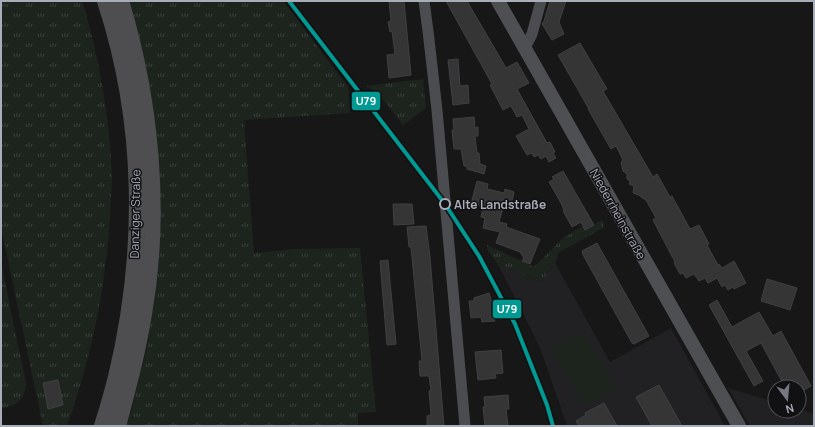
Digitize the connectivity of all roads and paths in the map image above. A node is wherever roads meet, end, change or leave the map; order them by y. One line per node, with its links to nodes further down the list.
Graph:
1 (105, 1): 7 (highway, Danziger Straße)
2 (121, 1): 8 (highway, Danziger Straße)
3 (424, 1): 9 (street)
4 (498, 1): 6 (main road, Niederrheinstraße)
5 (541, 1): 6 (street)
6 (524, 48): 10 (main road, Niederrheinstraße)
7 (102, 426)
8 (118, 426)
9 (465, 426)
10 (739, 426)

